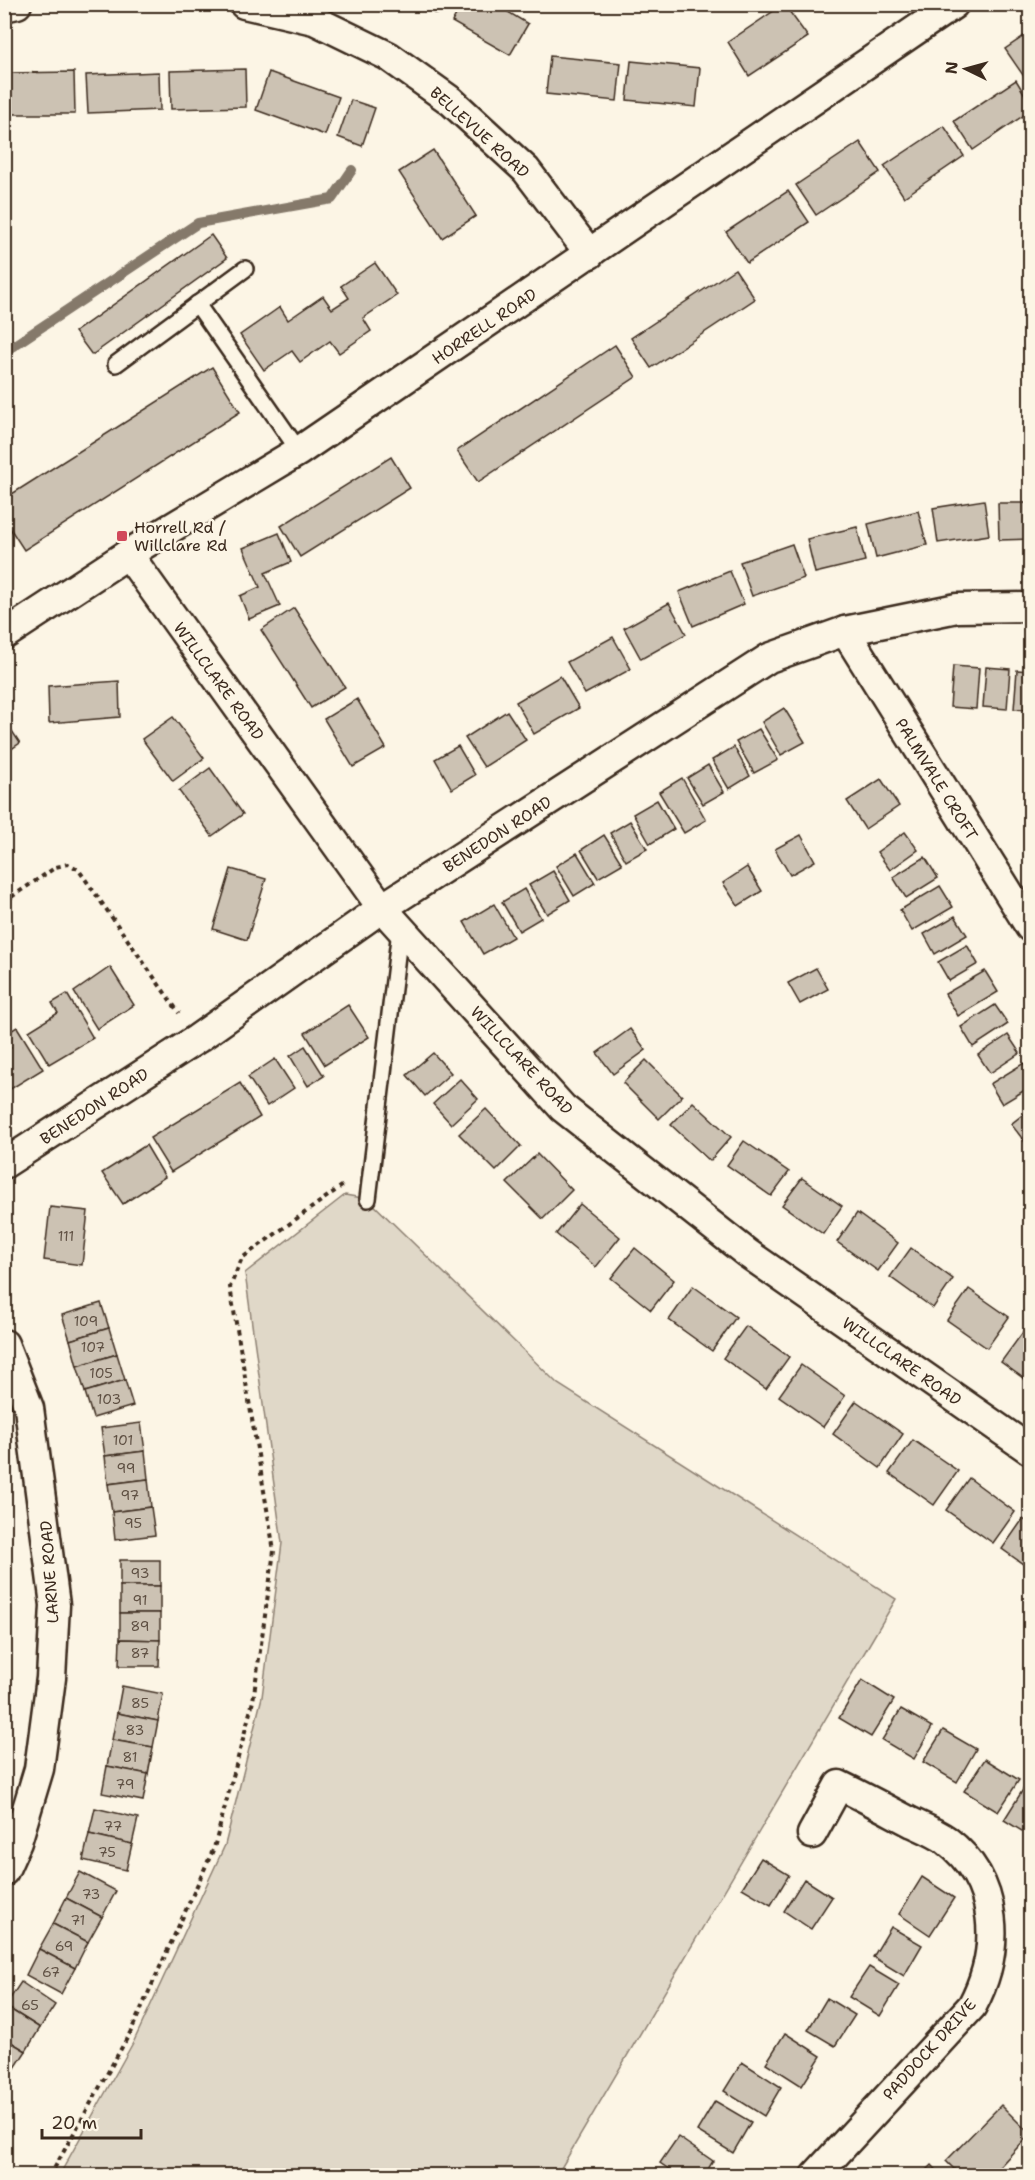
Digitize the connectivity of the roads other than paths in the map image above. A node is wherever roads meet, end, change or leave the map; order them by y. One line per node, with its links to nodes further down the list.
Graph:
1 (17, 4): 4 (street)
2 (244, 4): 5 (street, BELLEVUE ROAD)
3 (954, 4): 5 (street, HORRELL ROAD)
4 (4, 8)
5 (590, 254): 9 (street, HORRELL ROAD)
6 (245, 269): 7 (lane)
7 (196, 304): 8 (lane); 9 (lane)
8 (116, 364)
9 (299, 451): 10 (street, HORRELL ROAD)
10 (128, 554): 13 (street, HORRELL ROAD); 14 (street, WILLCLARE ROAD)
11 (1030, 607): 12 (street, BENEDON ROAD)
12 (845, 631): 14 (street, BENEDON ROAD); 15 (street, PALMVALE CROFT)
13 (4, 635)
14 (382, 908): 16 (street, WILLCLARE ROAD); 17 (street, BENEDON ROAD)
15 (1030, 927)
16 (400, 930): 18 (lane); 20 (street, WILLCLARE ROAD)
17 (4, 1164)
18 (368, 1199)
19 (4, 1344): 22 (street, LARNE ROAD)
20 (1030, 1450)
21 (812, 1834): 23 (street, PADDOCK DRIVE)
22 (4, 1871)
23 (815, 2175)

